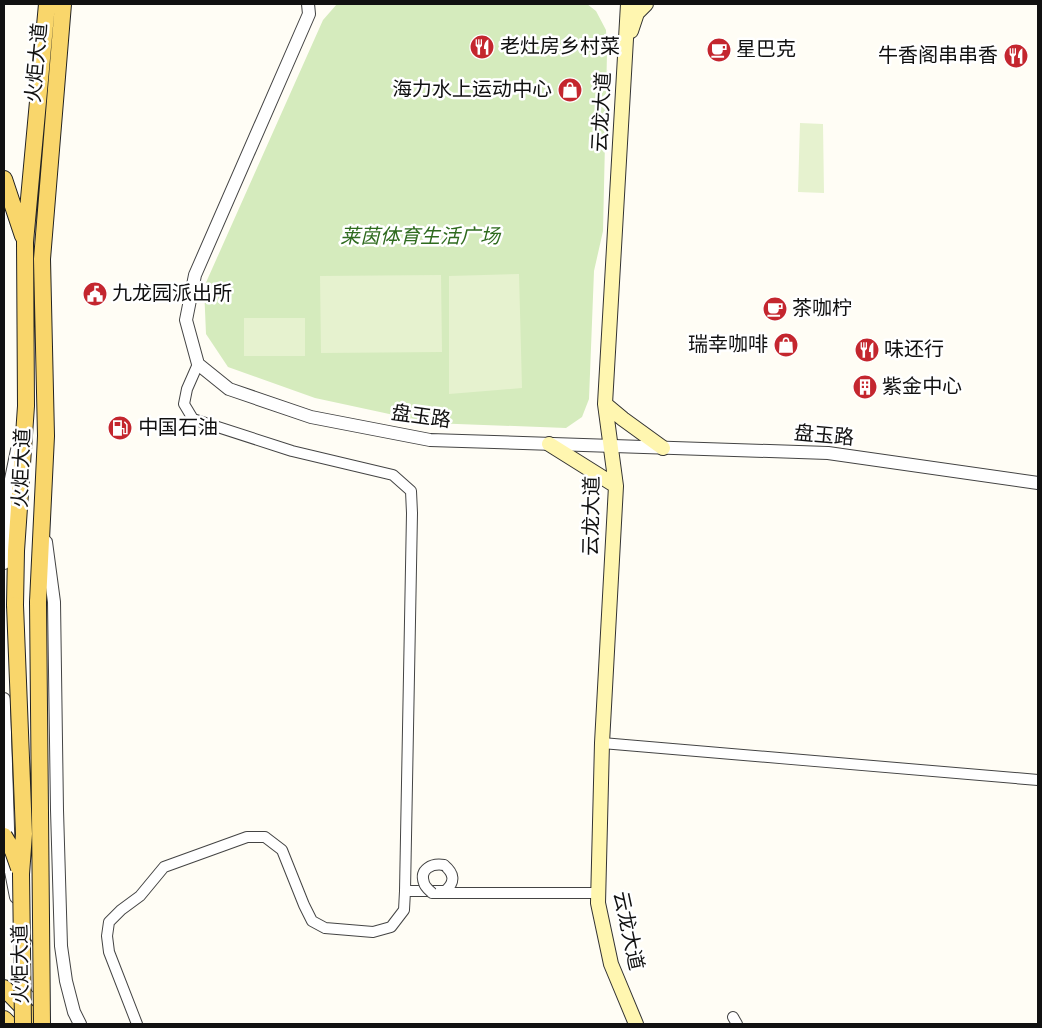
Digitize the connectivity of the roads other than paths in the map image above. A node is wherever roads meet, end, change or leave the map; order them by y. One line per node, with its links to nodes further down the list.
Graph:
1 (47, 4): 9 (main road, 火炬大道)
2 (64, 4): 10 (main road, 火炬大道)
3 (318, 4): 6 (street)
4 (628, 4): 7 (main road, 云龙大道)
5 (646, 4): 7 (main road)
6 (308, 9): 11 (street)
7 (625, 51): 12 (main road, 云龙大道)
8 (4, 179): 9 (main road)
9 (26, 242): 10 (main road); 13 (main road, 火炬大道)
10 (42, 259): 19 (main road, 火炬大道)
11 (198, 364): 14 (street, 盘玉路); 29 (street)
12 (605, 404): 15 (main road, 云龙大道); 16 (main road)
13 (26, 406): 20 (street); 28 (main road, 火炬大道, bridge)
14 (549, 444): 15 (street, 盘玉路); 18 (main road)
15 (610, 446): 16 (street, 盘玉路); 18 (main road, 云龙大道)
16 (663, 448): 17 (street, 盘玉路)
17 (1035, 481)
18 (616, 486): 22 (main road, 云龙大道)
19 (42, 514): 24 (street); 36 (main road, 火炬大道, bridge)
20 (4, 563)
21 (4, 699): 25 (street)
22 (602, 743): 23 (street); 30 (main road, 云龙大道)
23 (1038, 780)
24 (57, 810): 25 (street); 38 (street)
25 (7, 811): 27 (street)
26 (4, 836): 28 (main road, bridge)
27 (6, 864): 37 (street)
28 (21, 874): 35 (main road, bridge)
29 (405, 891): 30 (street, bridge); 39 (street)
30 (599, 893): 40 (main road, 云龙大道)
31 (4, 988): 36 (main road)
32 (4, 1011): 34 (street)
33 (4, 1019): 34 (main road)
34 (10, 1024)
35 (23, 1024)
36 (41, 1024)
37 (47, 1024)
38 (80, 1024)
39 (137, 1024)
40 (636, 1024)

